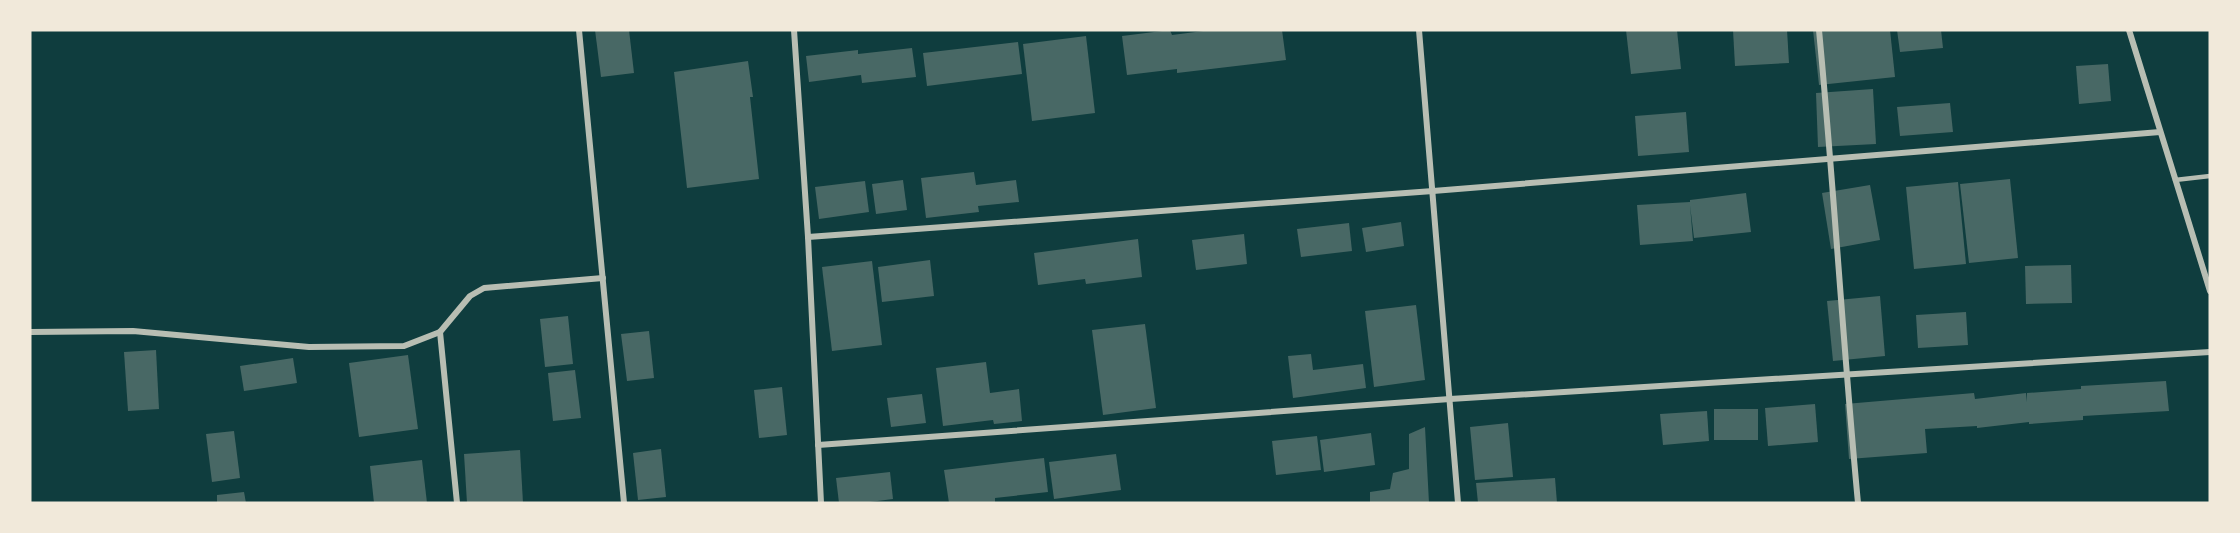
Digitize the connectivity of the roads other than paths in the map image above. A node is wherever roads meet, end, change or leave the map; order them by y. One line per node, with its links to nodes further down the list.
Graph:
1 (579, 30): 12 (street)
2 (794, 30): 11 (street)
3 (1419, 30): 10 (street)
4 (1820, 30): 7 (street)
5 (2129, 30): 6 (street)
6 (2160, 132): 7 (street); 9 (street)
7 (1832, 159): 10 (street); 17 (street)
8 (2210, 176): 9 (lane)
9 (2175, 180): 13 (street)
10 (1432, 191): 11 (street); 18 (street)
11 (808, 237): 19 (street)
12 (603, 278): 15 (street); 21 (street)
13 (2210, 291)
14 (30, 332): 15 (street)
15 (440, 332): 20 (street)
16 (2210, 352): 17 (street)
17 (1845, 374): 18 (street); 24 (street)
18 (1450, 399): 19 (street); 23 (street)
19 (818, 445): 22 (street)
20 (457, 503)
21 (624, 503)
22 (821, 503)
23 (1458, 503)
24 (1858, 503)

